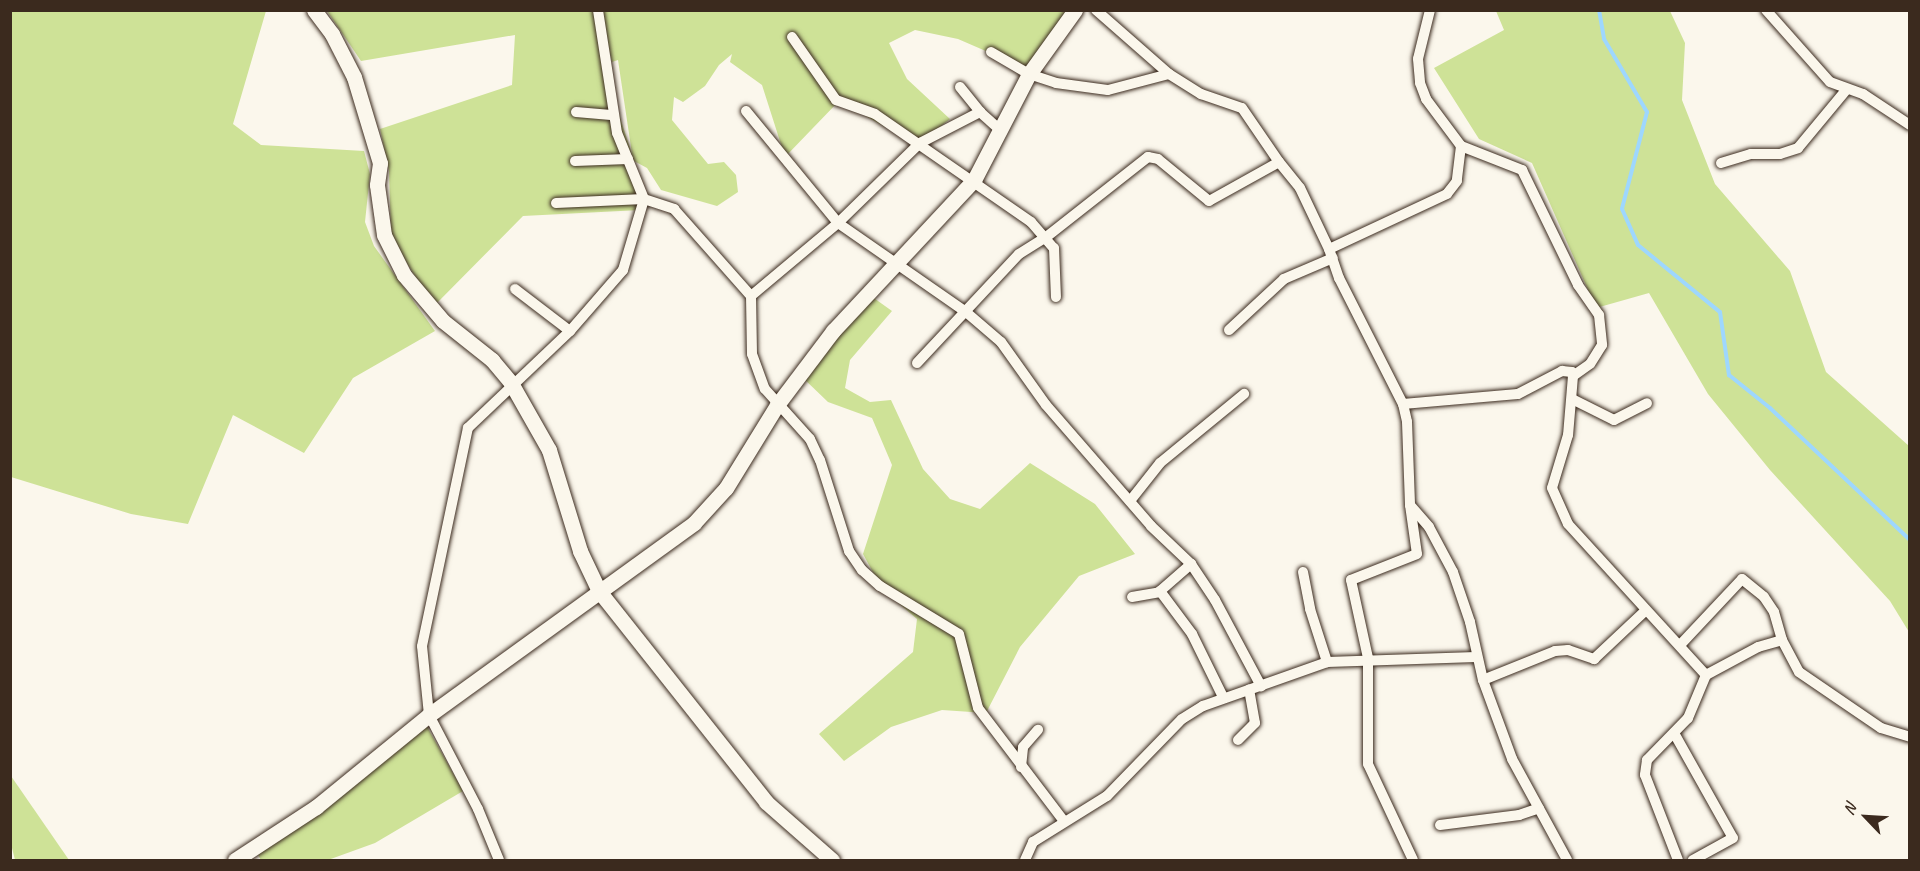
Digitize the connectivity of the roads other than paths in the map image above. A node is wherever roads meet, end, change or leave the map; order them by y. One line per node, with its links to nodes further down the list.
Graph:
1 (314, 10): 40 (street)
2 (598, 10): 16 (street)
3 (1075, 10): 9 (street)
4 (1096, 10): 10 (street)
5 (1430, 10): 20 (street)
6 (1766, 10): 12 (street)
7 (792, 36): 19 (street)
8 (991, 52): 9 (street)
9 (1029, 74): 10 (street); 18 (street)
10 (1169, 74): 23 (street)
11 (960, 87): 15 (street)
12 (1847, 89): 17 (street); 24 (street)
13 (746, 111): 28 (street)
14 (576, 112): 16 (street)
15 (980, 112): 18 (street); 19 (street)
16 (614, 115): 21 (street)
17 (1910, 125)
18 (1000, 130): 25 (street)
19 (920, 143): 25 (street); 28 (street)
20 (1461, 146): 30 (street); 39 (street)
21 (628, 159): 22 (street); 26 (street)
22 (575, 161)
23 (1279, 162): 29 (street); 30 (street)
24 (1721, 163)
25 (974, 180): 29 (street); 31 (street)
26 (644, 199): 27 (street); 33 (street); 37 (street)
27 (556, 203)
28 (838, 223): 31 (street); 33 (street)
29 (1045, 238): 34 (street); 35 (street)
30 (1331, 254): 36 (street); 44 (street)
31 (893, 263): 35 (street); 45 (street)
32 (515, 289): 37 (street)
33 (751, 296): 45 (street)
34 (1056, 297)
35 (966, 312): 38 (street); 46 (street)
36 (1229, 330)
37 (570, 331): 40 (street)
38 (917, 363)
39 (1573, 376): 42 (street); 44 (street)
40 (511, 383): 50 (street); 64 (street)
41 (1244, 394): 46 (street)
42 (1572, 399): 43 (street); 53 (street)
43 (1647, 403)
44 (1402, 404): 47 (street)
45 (777, 405): 50 (street); 69 (street)
46 (1130, 501): 48 (street)
47 (1410, 505): 56 (street); 57 (street)
48 (1191, 564): 51 (street); 61 (street)
49 (1303, 572): 58 (street)
50 (599, 591): 64 (street); 75 (street)
51 (1160, 591): 52 (street); 63 (street)
52 (1132, 597)
53 (1646, 610): 55 (street); 60 (street)
54 (1782, 640): 55 (street); 59 (street); 67 (street)
55 (1681, 644): 59 (street)
56 (1476, 657): 57 (street); 60 (street)
57 (1368, 658): 58 (street); 77 (street)
58 (1327, 662): 61 (street)
59 (1706, 675): 66 (street)
60 (1483, 680): 70 (street)
61 (1261, 686): 62 (street)
62 (1249, 690): 63 (street); 68 (street)
63 (1223, 697): 71 (street)
64 (429, 715): 73 (street); 74 (street)
65 (1038, 730): 69 (street)
66 (1674, 733): 79 (street); 80 (street)
67 (1910, 737)
68 (1238, 740)
69 (1021, 767): 71 (street)
70 (1539, 808): 72 (street); 78 (street)
71 (1063, 820): 76 (street)
72 (1440, 825)
73 (235, 861)
74 (499, 861)
75 (832, 861)
76 (1025, 861)
77 (1413, 861)
78 (1567, 861)
79 (1678, 861)
80 (1694, 861)

